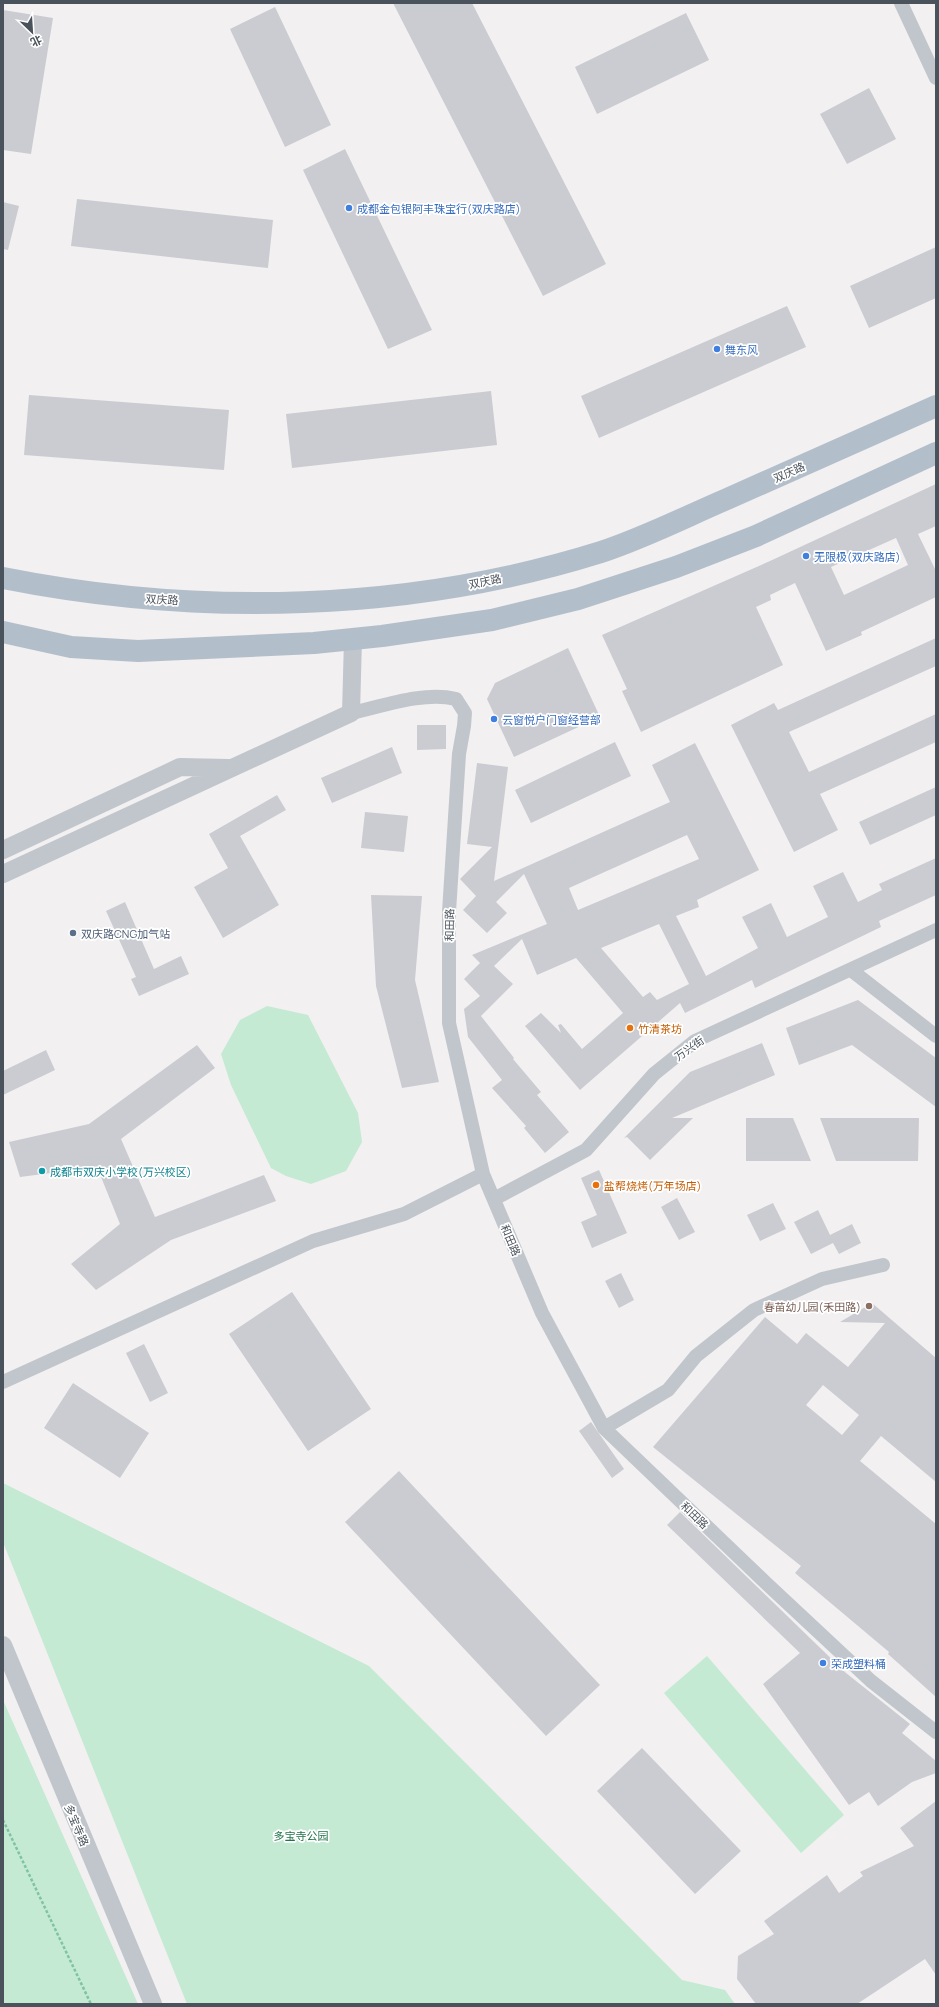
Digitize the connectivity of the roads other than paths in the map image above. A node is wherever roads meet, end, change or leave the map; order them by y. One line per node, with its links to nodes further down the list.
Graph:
1 (901, 3): 2 (street)
2 (936, 78)
3 (936, 406): 5 (main road, 双庆路)
4 (936, 452): 7 (main road)
5 (3, 578)
6 (3, 632): 7 (main road)
7 (353, 639): 8 (street)
8 (351, 713): 9 (street); 15 (street, 和田路)
9 (234, 768): 10 (street); 11 (street)
10 (3, 850)
11 (3, 874)
12 (936, 930): 13 (street, 万兴街)
13 (851, 970): 14 (street); 16 (street, 万兴街)
14 (936, 1036)
15 (483, 1174): 16 (street, 和田路); 18 (street)
16 (494, 1199): 19 (street, 和田路)
17 (883, 1265): 19 (street)
18 (3, 1382)
19 (604, 1428): 21 (street, 和田路)
20 (3, 1645): 22 (street, 多宝寺路)
21 (936, 1732)
22 (153, 2004)

